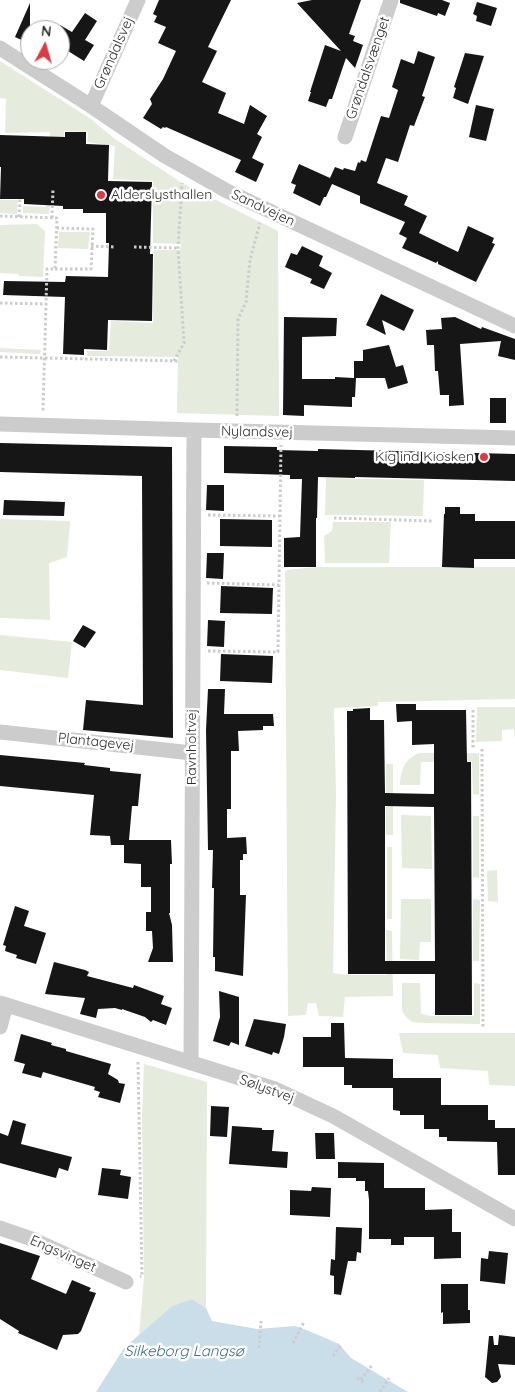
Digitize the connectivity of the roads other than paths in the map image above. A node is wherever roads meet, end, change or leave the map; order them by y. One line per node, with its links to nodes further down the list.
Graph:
1 (138, 0): 4 (street, Grøndalsvej)
2 (391, 0): 5 (street, Grøndalsvænget)
3 (0, 48): 4 (street, Sandvejen)
4 (91, 106): 6 (street, Sandvejen)
5 (344, 137)
6 (515, 326)
7 (0, 424): 8 (street, Nylandsvej)
8 (194, 430): 9 (street, Nylandsvej); 11 (street, Ravnholtvej)
9 (515, 438)
10 (0, 732): 11 (street, Plantagevej)
11 (192, 753): 14 (street, Ravnholtvej)
12 (3, 1004): 13 (street); 14 (street, Sølystvej)
13 (0, 1027)
14 (192, 1063): 15 (street, Sølystvej)
15 (515, 1219)
16 (0, 1228): 17 (street, Engsvinget)
17 (126, 1282)

